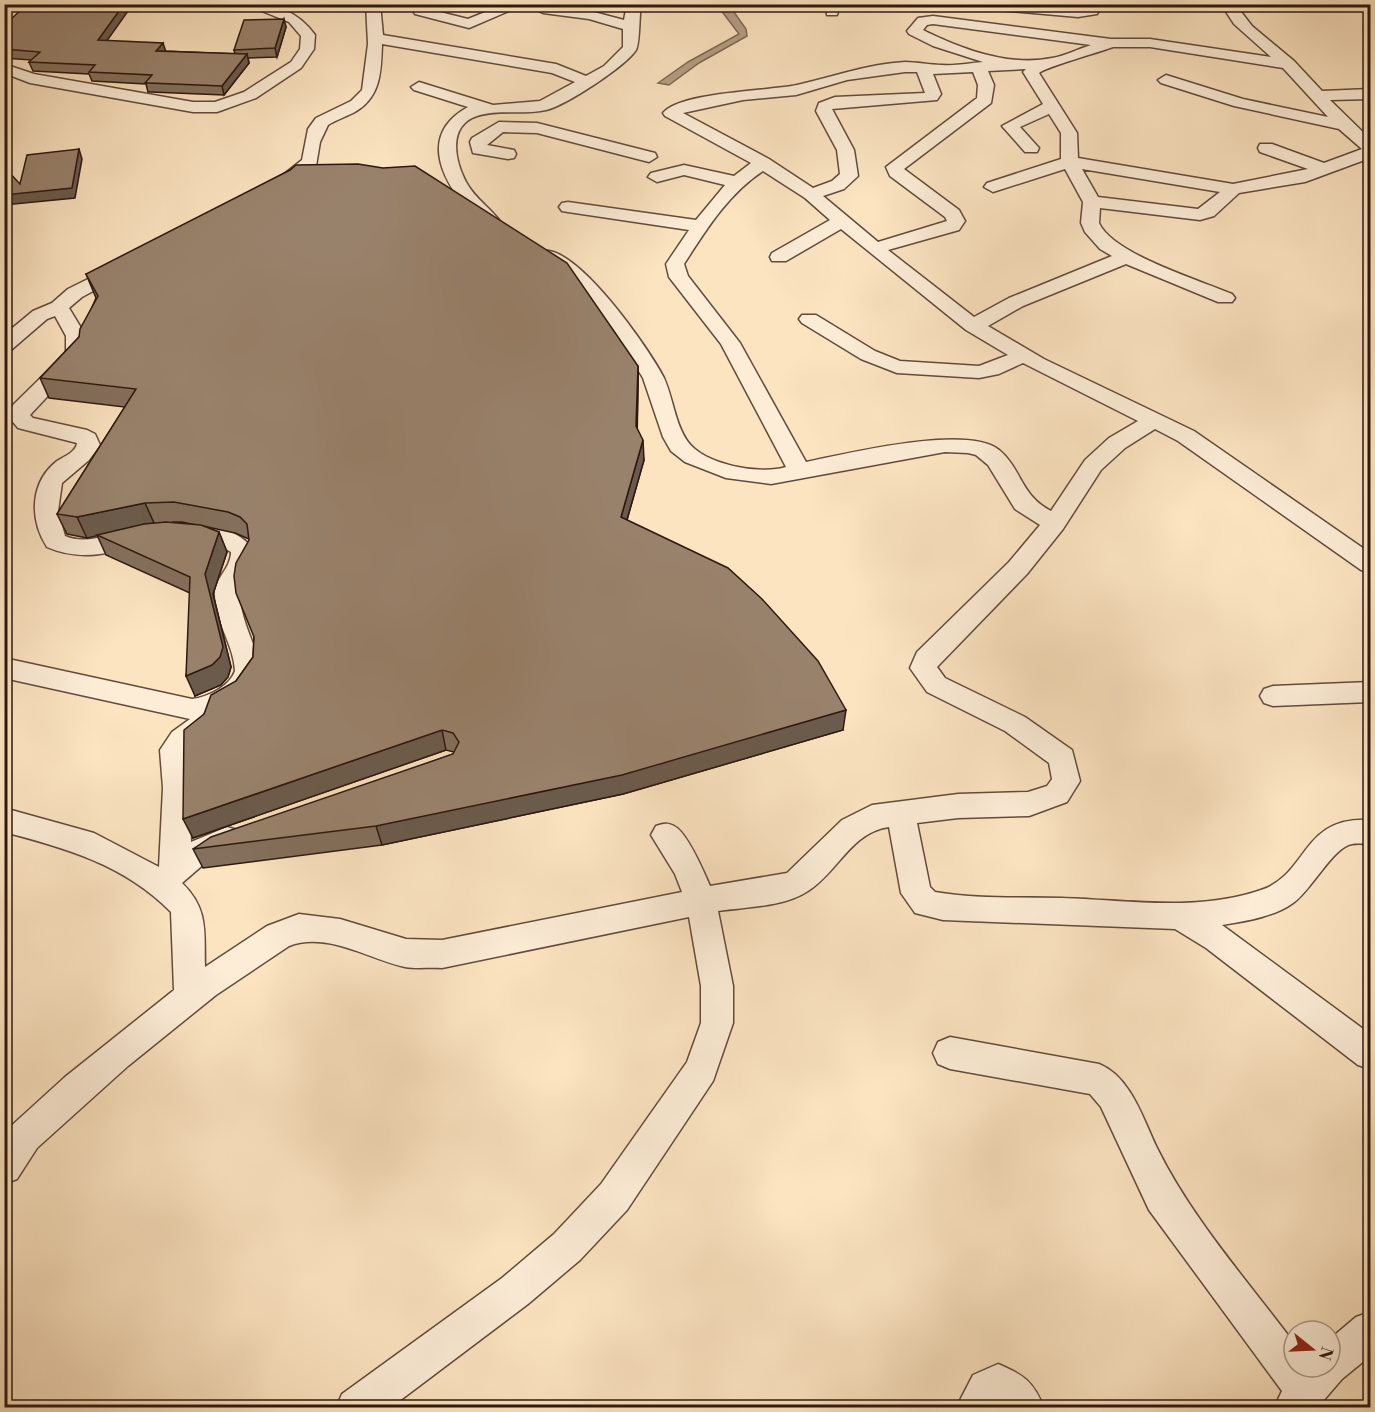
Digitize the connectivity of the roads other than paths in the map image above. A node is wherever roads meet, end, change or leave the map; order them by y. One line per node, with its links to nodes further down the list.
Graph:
1 (252, 4): 16 (street)
2 (373, 4): 11 (street)
3 (518, 4): 9 (street)
4 (532, 4): 10 (street)
5 (634, 4): 10 (street)
6 (975, 4): 7 (street)
7 (1089, 4)
8 (1228, 4): 13 (street)
9 (420, 11)
10 (630, 26): 20 (street)
11 (378, 39): 20 (street); 46 (street)
12 (1111, 43): 13 (street); 14 (street); 15 (street)
13 (1289, 64): 23 (street)
14 (1007, 65): 15 (street); 18 (street)
15 (1039, 65): 24 (street)
16 (4, 68)
17 (923, 68): 18 (street); 37 (street); 45 (street)
18 (979, 68): 53 (street)
19 (1166, 80): 29 (street)
20 (588, 82): 26 (street)
21 (419, 87): 25 (street)
22 (1371, 94): 23 (street)
23 (1319, 96): 28 (street)
24 (1052, 106): 31 (street); 36 (street)
25 (487, 108): 26 (street); 39 (street)
26 (534, 108): 30 (street)
27 (1371, 108): 28 (street)
28 (1331, 110): 29 (street)
29 (1343, 126): 33 (street)
30 (537, 128): 34 (street); 35 (street)
31 (1031, 148)
32 (1266, 148): 38 (street)
33 (1371, 149): 38 (street)
34 (508, 154)
35 (649, 157)
36 (1071, 162): 43 (street); 44 (street); 47 (street)
37 (763, 163): 42 (street); 45 (street)
38 (1324, 169): 44 (street)
39 (453, 172): 40 (street); 51 (street)
40 (435, 176)
41 (657, 177): 42 (street)
42 (735, 182): 50 (street)
43 (993, 187)
44 (1233, 189): 47 (street)
45 (811, 194): 49 (street)
46 (256, 200)
47 (1092, 202): 55 (street)
48 (568, 207): 50 (street)
49 (843, 220): 53 (street); 54 (street)
50 (702, 226): 64 (street)
51 (507, 232)
52 (534, 247): 64 (street)
53 (876, 248): 60 (street)
54 (779, 257)
55 (1126, 257): 57 (street); 60 (street)
56 (141, 258): 58 (street)
57 (1225, 298)
58 (59, 307): 61 (street); 70 (street)
59 (809, 319): 62 (street)
60 (973, 326): 62 (street)
61 (4, 346)
62 (1024, 355): 63 (street)
63 (1156, 419): 65 (street); 66 (street)
64 (799, 470): 65 (street)
65 (1055, 523): 71 (street)
66 (1371, 564)
67 (4, 668): 70 (street)
68 (1371, 692): 69 (street)
69 (1274, 696)
70 (204, 709): 76 (street)
71 (901, 813): 77 (street); 78 (street)
72 (4, 819): 76 (street)
73 (255, 829): 76 (street)
74 (1371, 832): 78 (street)
75 (666, 835): 77 (street)
76 (168, 876): 79 (street)
77 (701, 901): 79 (street); 85 (street)
78 (1179, 916): 81 (street)
79 (190, 998): 82 (street)
80 (950, 1053): 84 (street)
81 (1371, 1054)
82 (4, 1167)
83 (1371, 1331): 84 (street)
84 (1314, 1382)
85 (356, 1407)
86 (976, 1407): 87 (street)
87 (1024, 1407)

